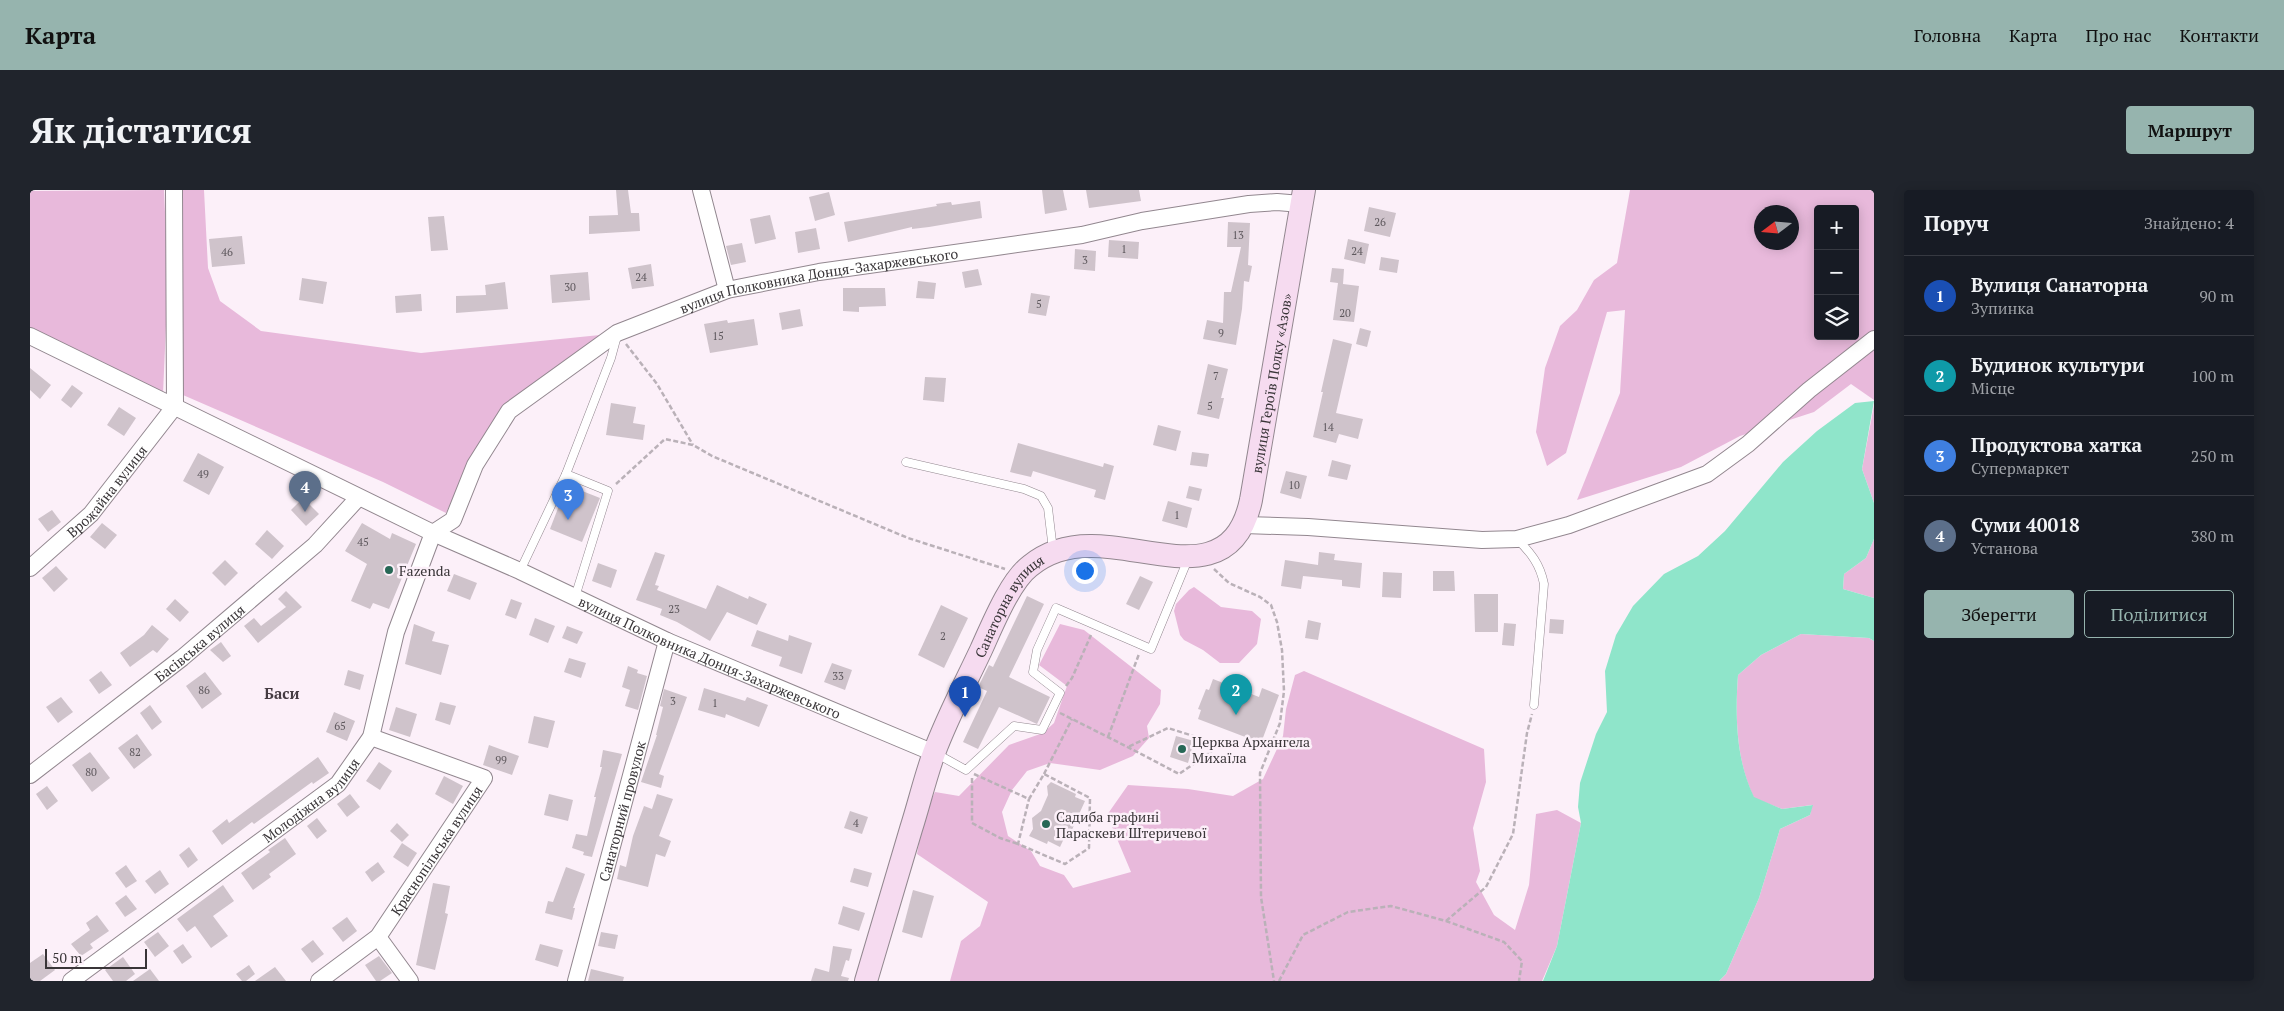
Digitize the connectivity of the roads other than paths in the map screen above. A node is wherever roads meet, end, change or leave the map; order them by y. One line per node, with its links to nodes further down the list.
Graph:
1 (174, 190): 8 (street)
2 (701, 190): 4 (street)
3 (1303, 197): 4 (street, вулиця Полковника Донця-Захаржевського); 12 (main road, вулиця Героїв Полку «Азов»)
4 (726, 290): 5 (street, вулиця Полковника Донця-Захаржевського)
5 (617, 333): 10 (lane); 13 (street, вулиця Полковника Донця-Захаржевського)
6 (30, 336): 8 (street, вулиця Полковника Донця-Захаржевського)
7 (1874, 338): 14 (street)
8 (175, 406): 11 (street, вулиця Полковника Донця-Захаржевського); 17 (street, Врожайна вулиця)
9 (906, 462): 15 (lane)
10 (566, 474): 18 (lane); 19 (lane)
11 (358, 498): 13 (street, вулиця Полковника Донця-Захаржевського); 24 (street, Басівська вулиця)
12 (1244, 526): 14 (street); 16 (main road, вулиця Героїв Полку «Азов»)
13 (433, 534): 18 (street, вулиця Полковника Донця-Захаржевського); 22 (street, Молодіжна вулиця)
14 (1517, 539): 21 (lane)
15 (1053, 552): 16 (main road, Санаторна вулиця); 23 (main road, Санаторна вулиця)
16 (1196, 556): 23 (lane)
17 (30, 568)
18 (520, 571): 19 (street, вулиця Полковника Донця-Захаржевського)
19 (575, 597): 20 (street, вулиця Полковника Донця-Захаржевського)
20 (667, 641): 23 (street, вулиця Полковника Донця-Захаржевського); 29 (street, Санаторний провулок)
21 (1534, 705)
22 (370, 737): 25 (street, Краснопільська вулиця); 26 (street, Молодіжна вулиця)
23 (934, 753): 30 (main road, Санаторна вулиця)
24 (30, 775)
25 (378, 938): 27 (street, Краснопільська вулиця); 28 (street)
26 (71, 981)
27 (319, 981)
28 (410, 981)
29 (576, 981)
30 (866, 981)

